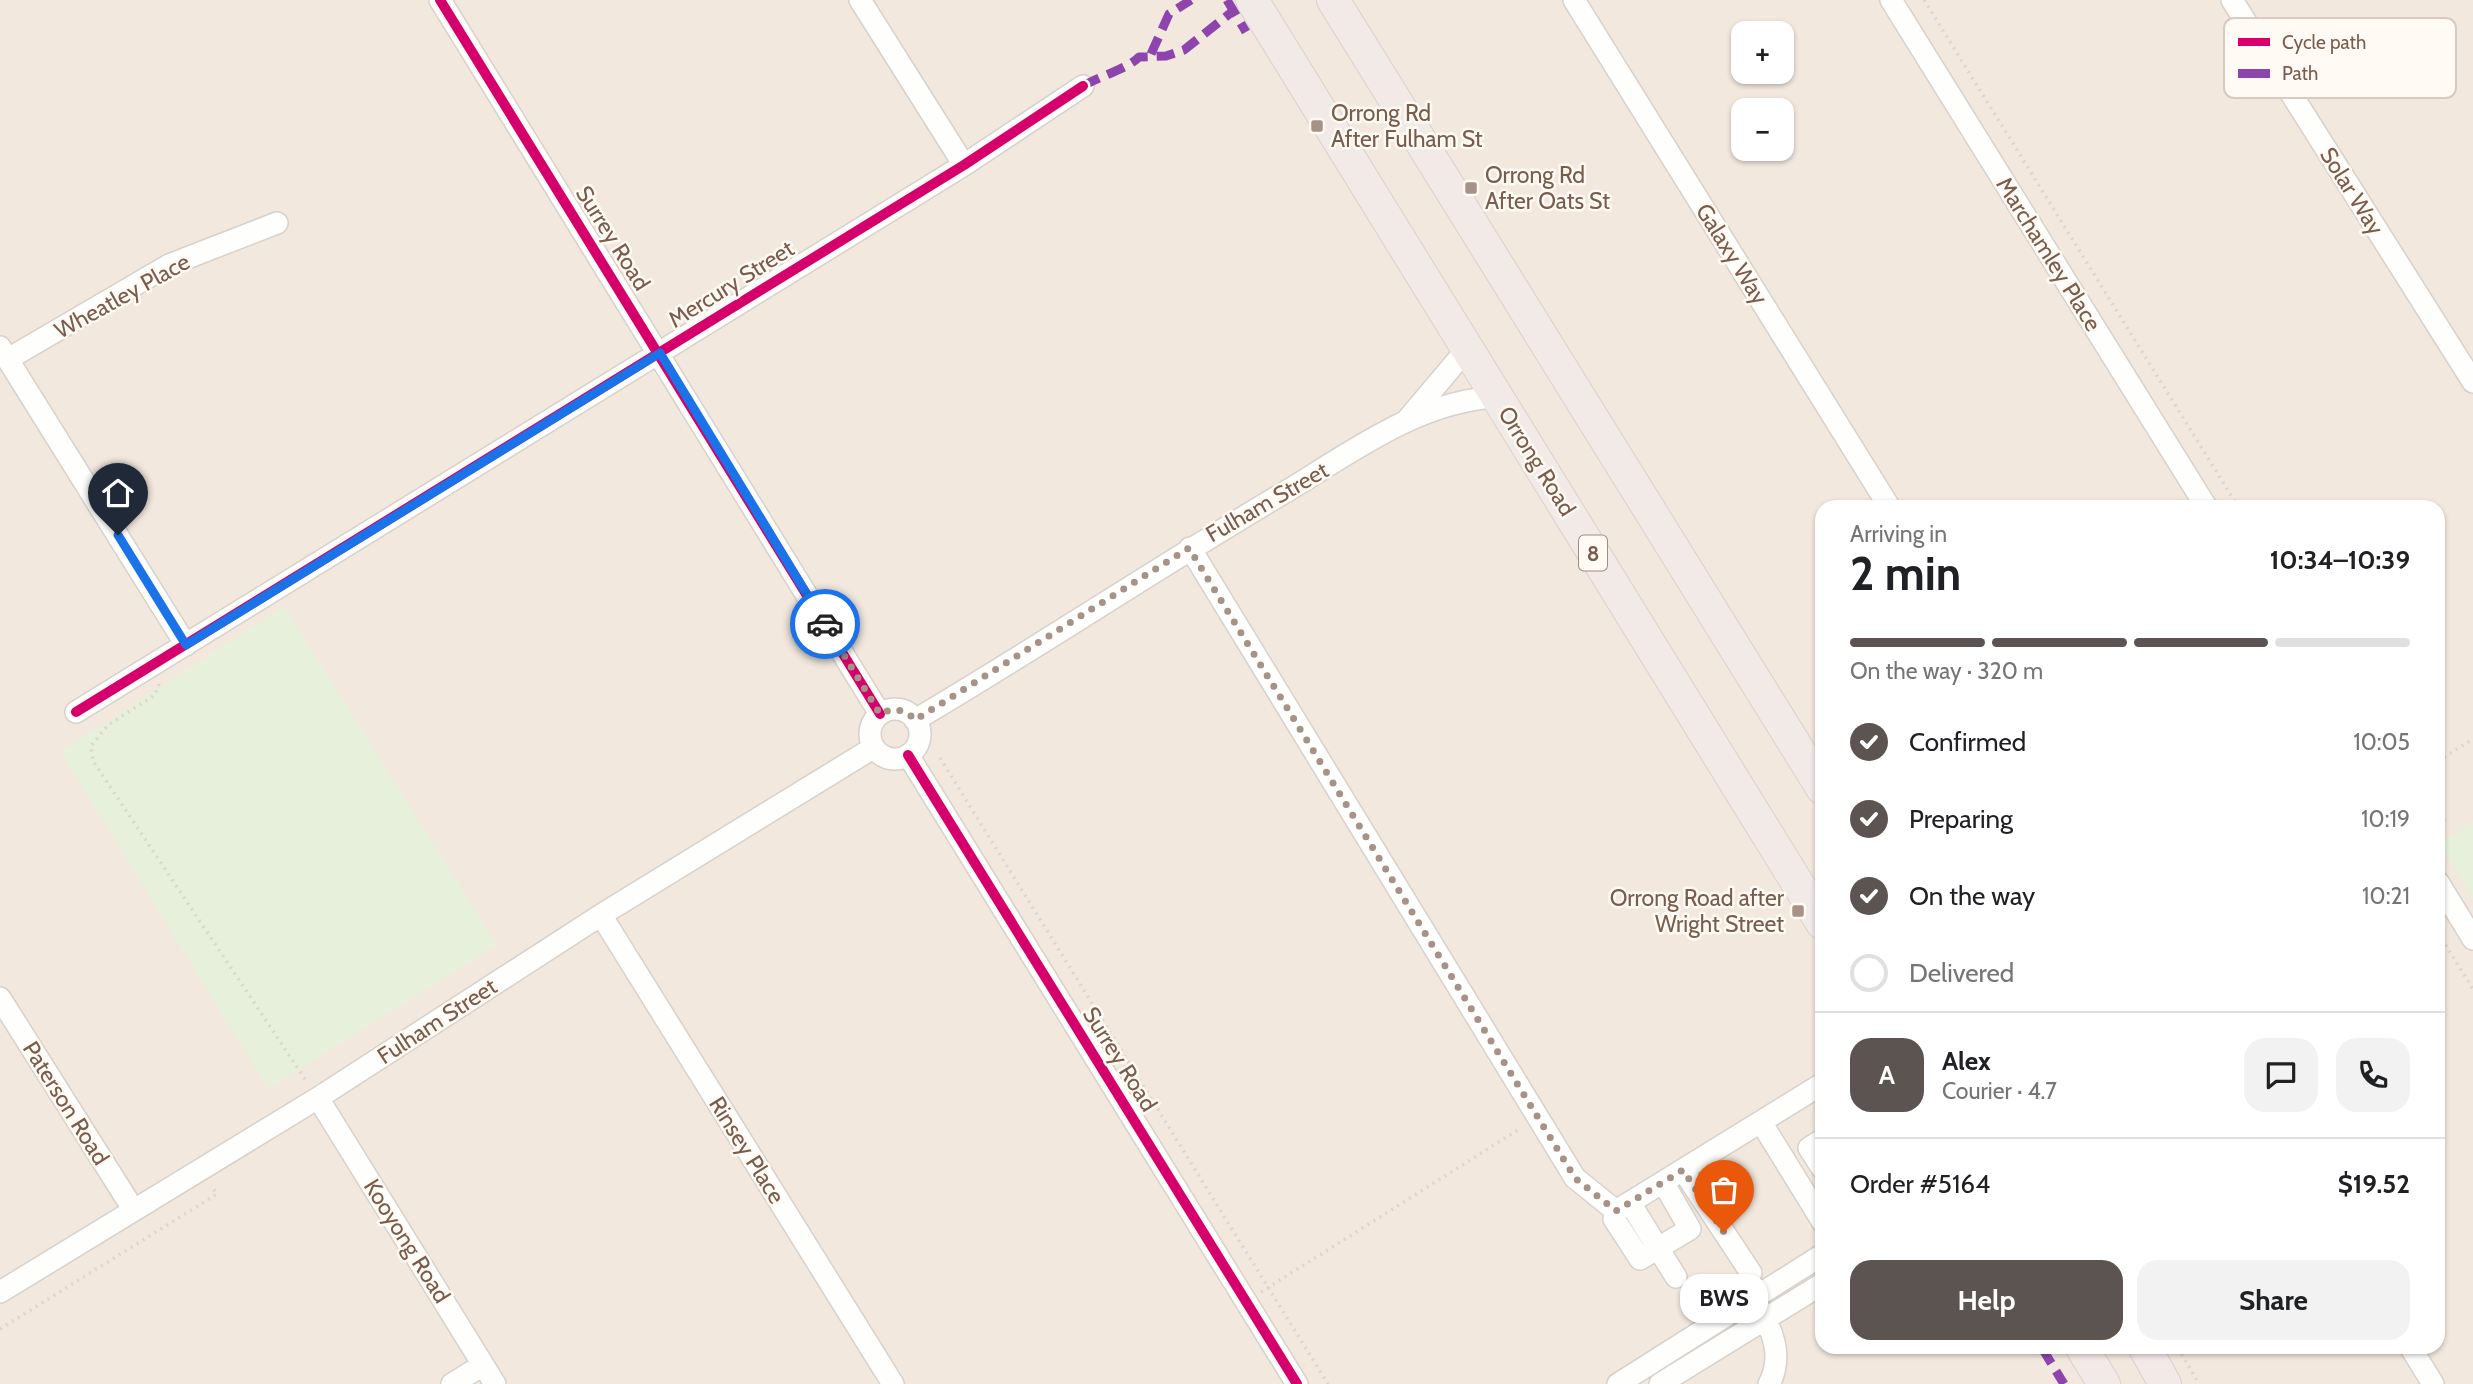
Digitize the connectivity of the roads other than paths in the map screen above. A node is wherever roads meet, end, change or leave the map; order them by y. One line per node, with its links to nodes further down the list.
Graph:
1 (440, 0): 15 (street, Surrey Road)
2 (860, 0): 11 (street)
3 (1252, 0): 13 (highway, Orrong Road / 8)
4 (1333, 0): 28 (highway)
5 (1574, 0): 19 (street, Galaxy Way)
6 (1891, 0): 20 (street, Marchamley Place)
7 (2232, 0): 8 (street, Solar Way)
8 (2243, 18)
9 (1083, 86): 11 (street, Mercury Street)
10 (2294, 98): 16 (street, Solar Way)
11 (964, 165): 15 (street, Mercury Street)
12 (277, 223): 14 (street, Wheatley Place)
13 (1468, 349): 17 (highway, Orrong Road / 8); 18 (street, Fulham Street)
14 (4, 353): 22 (street)
15 (660, 353): 22 (street, Mercury Street); 24 (street, Surrey Road)
16 (2473, 382)
17 (1497, 397): 18 (street, Fulham Street); 30 (highway, Orrong Road / 8)
18 (1407, 420): 21 (street, Fulham Street)
19 (1885, 500)
20 (2202, 500)
21 (1189, 548): 25 (street, Fulham Street); 41 (street)
22 (186, 645): 23 (street, Mercury Street)
23 (76, 712)
24 (880, 714): 25 (street); 26 (street)
25 (915, 720): 27 (street)
26 (873, 748): 27 (street); 31 (street, Fulham Street)
27 (908, 755): 59 (street, Surrey Road)
28 (1815, 777)
29 (2445, 893): 32 (street)
30 (1815, 912)
31 (601, 915): 35 (street, Fulham Street); 58 (street, Rinsey Place)
32 (2473, 939)
33 (0, 998): 42 (street, Paterson Road)
34 (1815, 1094): 36 (street)
35 (318, 1098): 42 (street, Fulham Street); 55 (street, Kooyong Road)
36 (1761, 1122): 39 (street); 43 (street)
37 (1815, 1144): 38 (street)
38 (1815, 1157)
39 (1683, 1170): 40 (street); 46 (street)
40 (1663, 1182): 41 (street); 44 (street)
41 (1623, 1207): 44 (street)
42 (133, 1209): 49 (street, Fulham Street)
43 (1815, 1209)
44 (1658, 1247): 47 (street)
45 (1815, 1259): 50 (street)
46 (1751, 1273)
47 (1676, 1277)
48 (1815, 1288): 51 (street)
49 (0, 1292)
50 (1752, 1298): 51 (street); 60 (street)
51 (1765, 1318): 61 (street); 62 (street)
52 (2085, 1354): 63 (highway)
53 (2148, 1354): 64 (highway)
54 (2415, 1354): 65 (street)
55 (483, 1365): 56 (street); 57 (street, Kooyong Road)
56 (453, 1384)
57 (495, 1384)
58 (893, 1384)
59 (1297, 1384)
60 (1618, 1384)
61 (1660, 1384)
62 (1769, 1384)
63 (2104, 1384)
64 (2165, 1384)
65 (2433, 1384)

